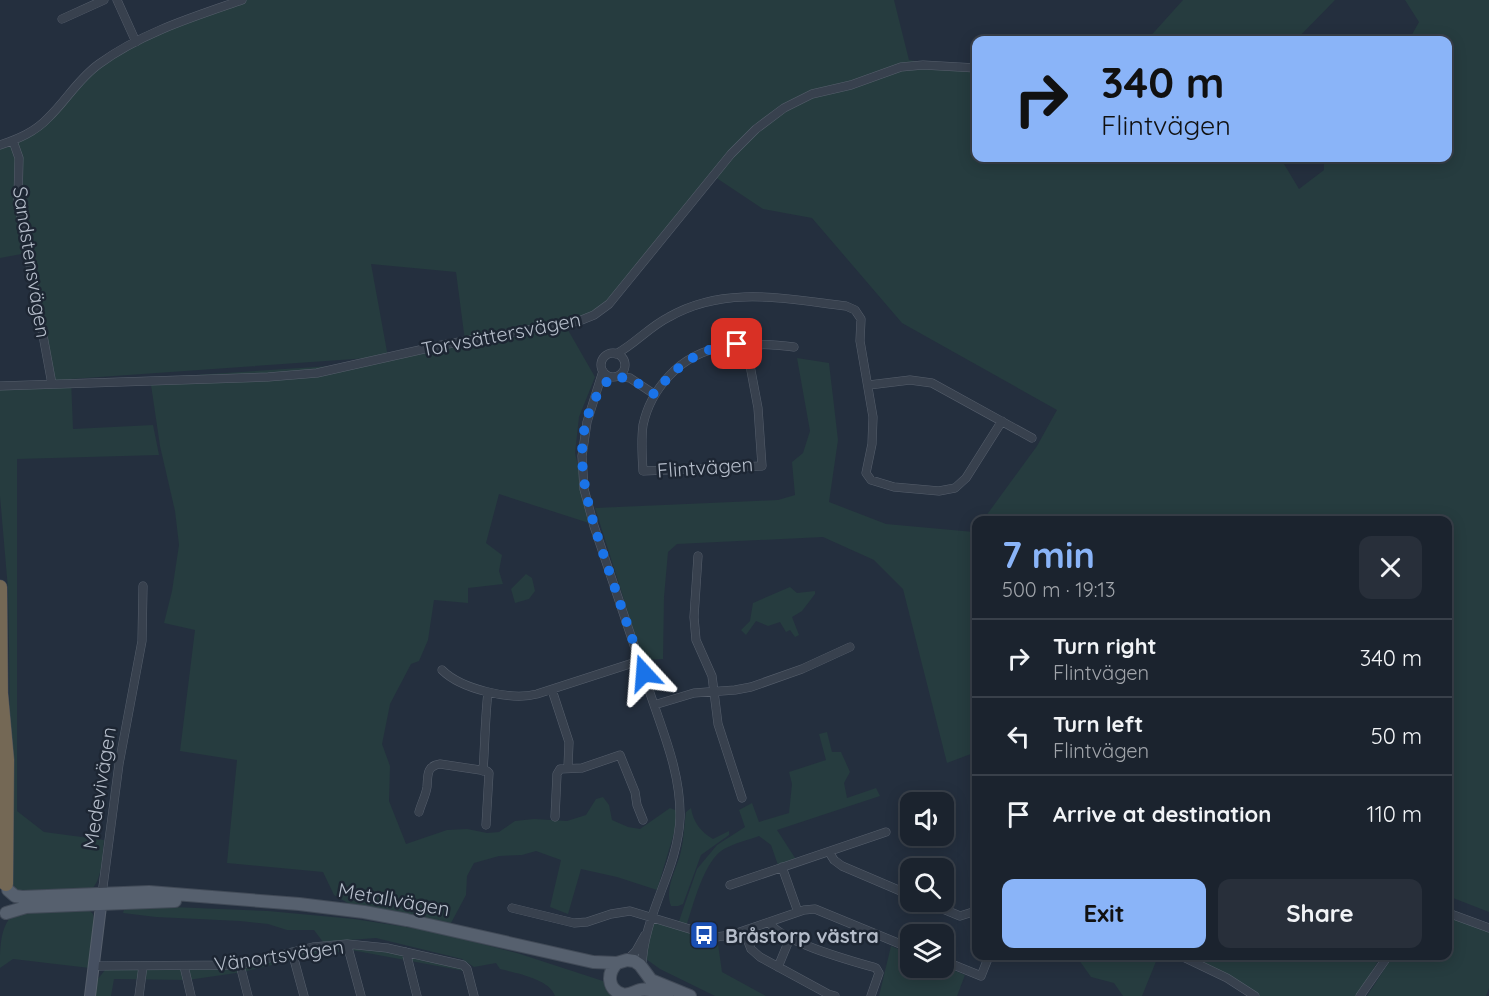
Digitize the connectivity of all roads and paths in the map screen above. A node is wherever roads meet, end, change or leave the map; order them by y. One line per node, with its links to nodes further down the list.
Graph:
1 (104, 0): 4 (street)
2 (117, 0): 5 (street)
3 (242, 0): 5 (street)
4 (62, 19)
5 (135, 42): 7 (street)
6 (972, 68): 17 (street, Torvsättersvägen)
7 (13, 141): 8 (street); 17 (street, Sandstensvägen)
8 (0, 145)
9 (746, 344): 11 (street, Flintvägen); 21 (street, Flintvägen); 21 (street, Flintvägen)
10 (631, 345): 12 (street); 13 (street); 18 (street)
11 (794, 347)
12 (616, 354): 13 (street); 14 (street)
13 (624, 363): 15 (street); 16 (street)
14 (603, 371): 15 (street); 20 (street)
15 (615, 376): 16 (street); 20 (street)
16 (630, 378): 21 (street)
17 (52, 384): 19 (street, Torvsättersvägen)
18 (869, 384): 22 (street); 22 (street)
19 (0, 386)
20 (598, 392): 28 (street)
21 (654, 394)
22 (1002, 421): 23 (street)
23 (1032, 438)
24 (698, 556): 31 (street)
25 (143, 586): 49 (street, Medevivägen)
26 (0, 587): 33 (highway)
27 (850, 647): 31 (street)
28 (639, 661): 30 (street); 34 (street)
29 (442, 670): 32 (street)
30 (552, 690): 32 (street); 36 (street)
31 (714, 691): 34 (street); 38 (street)
32 (488, 692): 37 (street)
33 (1, 694): 35 (highway); 46 (highway)
34 (654, 705): 56 (street)
35 (0, 740)
36 (567, 767): 40 (street); 41 (street)
37 (483, 771): 39 (street); 42 (street)
38 (742, 798)
39 (419, 812)
40 (555, 818)
41 (643, 820)
42 (486, 825)
43 (886, 832): 44 (street)
44 (829, 852): 45 (street); 48 (street)
45 (782, 867): 47 (street); 51 (street)
46 (4, 883): 49 (main road, Metallvägen); 55 (main road)
47 (730, 885)
48 (900, 891)
49 (102, 898): 55 (main road, Metallvägen); 65 (main road, Metallvägen); 72 (street, Medevivägen)
50 (512, 908): 56 (street)
51 (798, 912): 57 (street); 62 (street)
52 (950, 912): 53 (street)
53 (972, 912)
54 (1452, 914): 58 (street)
55 (3, 916)
56 (652, 922): 59 (street); 69 (street); 76 (street)
57 (769, 922): 59 (street); 60 (street)
58 (1489, 928)
59 (744, 931): 75 (street)
60 (790, 938): 75 (street); 91 (street)
61 (347, 944): 63 (street, Vänortsvägen); 64 (street, Vänortsvägen); 85 (street)
62 (900, 944)
63 (292, 952): 70 (street, Vänortsvägen); 84 (street)
64 (406, 952): 86 (street); 87 (street, Vänortsvägen)
65 (552, 954): 69 (main road, Metallvägen); 77 (main road, Metallvägen)
66 (987, 960): 71 (street)
67 (1189, 960): 92 (street)
68 (1385, 960): 93 (street)
69 (622, 962): 76 (main road, Metallvägen); 77 (main road)
70 (240, 965): 74 (street, Vänortsvägen); 83 (street)
71 (954, 965)
72 (95, 966): 73 (street, Vänortsvägen); 80 (street, Medevivägen)
73 (143, 966): 74 (street, Vänortsvägen); 81 (street)
74 (183, 966): 82 (street)
75 (778, 967): 90 (street)
76 (643, 971): 78 (main road); 89 (main road, Metallvägen)
77 (610, 979): 79 (main road)
78 (634, 993): 79 (main road); 88 (main road)
79 (618, 994)
80 (90, 996)
81 (139, 996)
82 (190, 996)
83 (248, 996)
84 (304, 996)
85 (361, 996)
86 (417, 996)
87 (474, 996)
88 (670, 996)
89 (690, 996)
90 (835, 996)
91 (871, 996)
92 (1255, 996)
93 (1360, 996)

